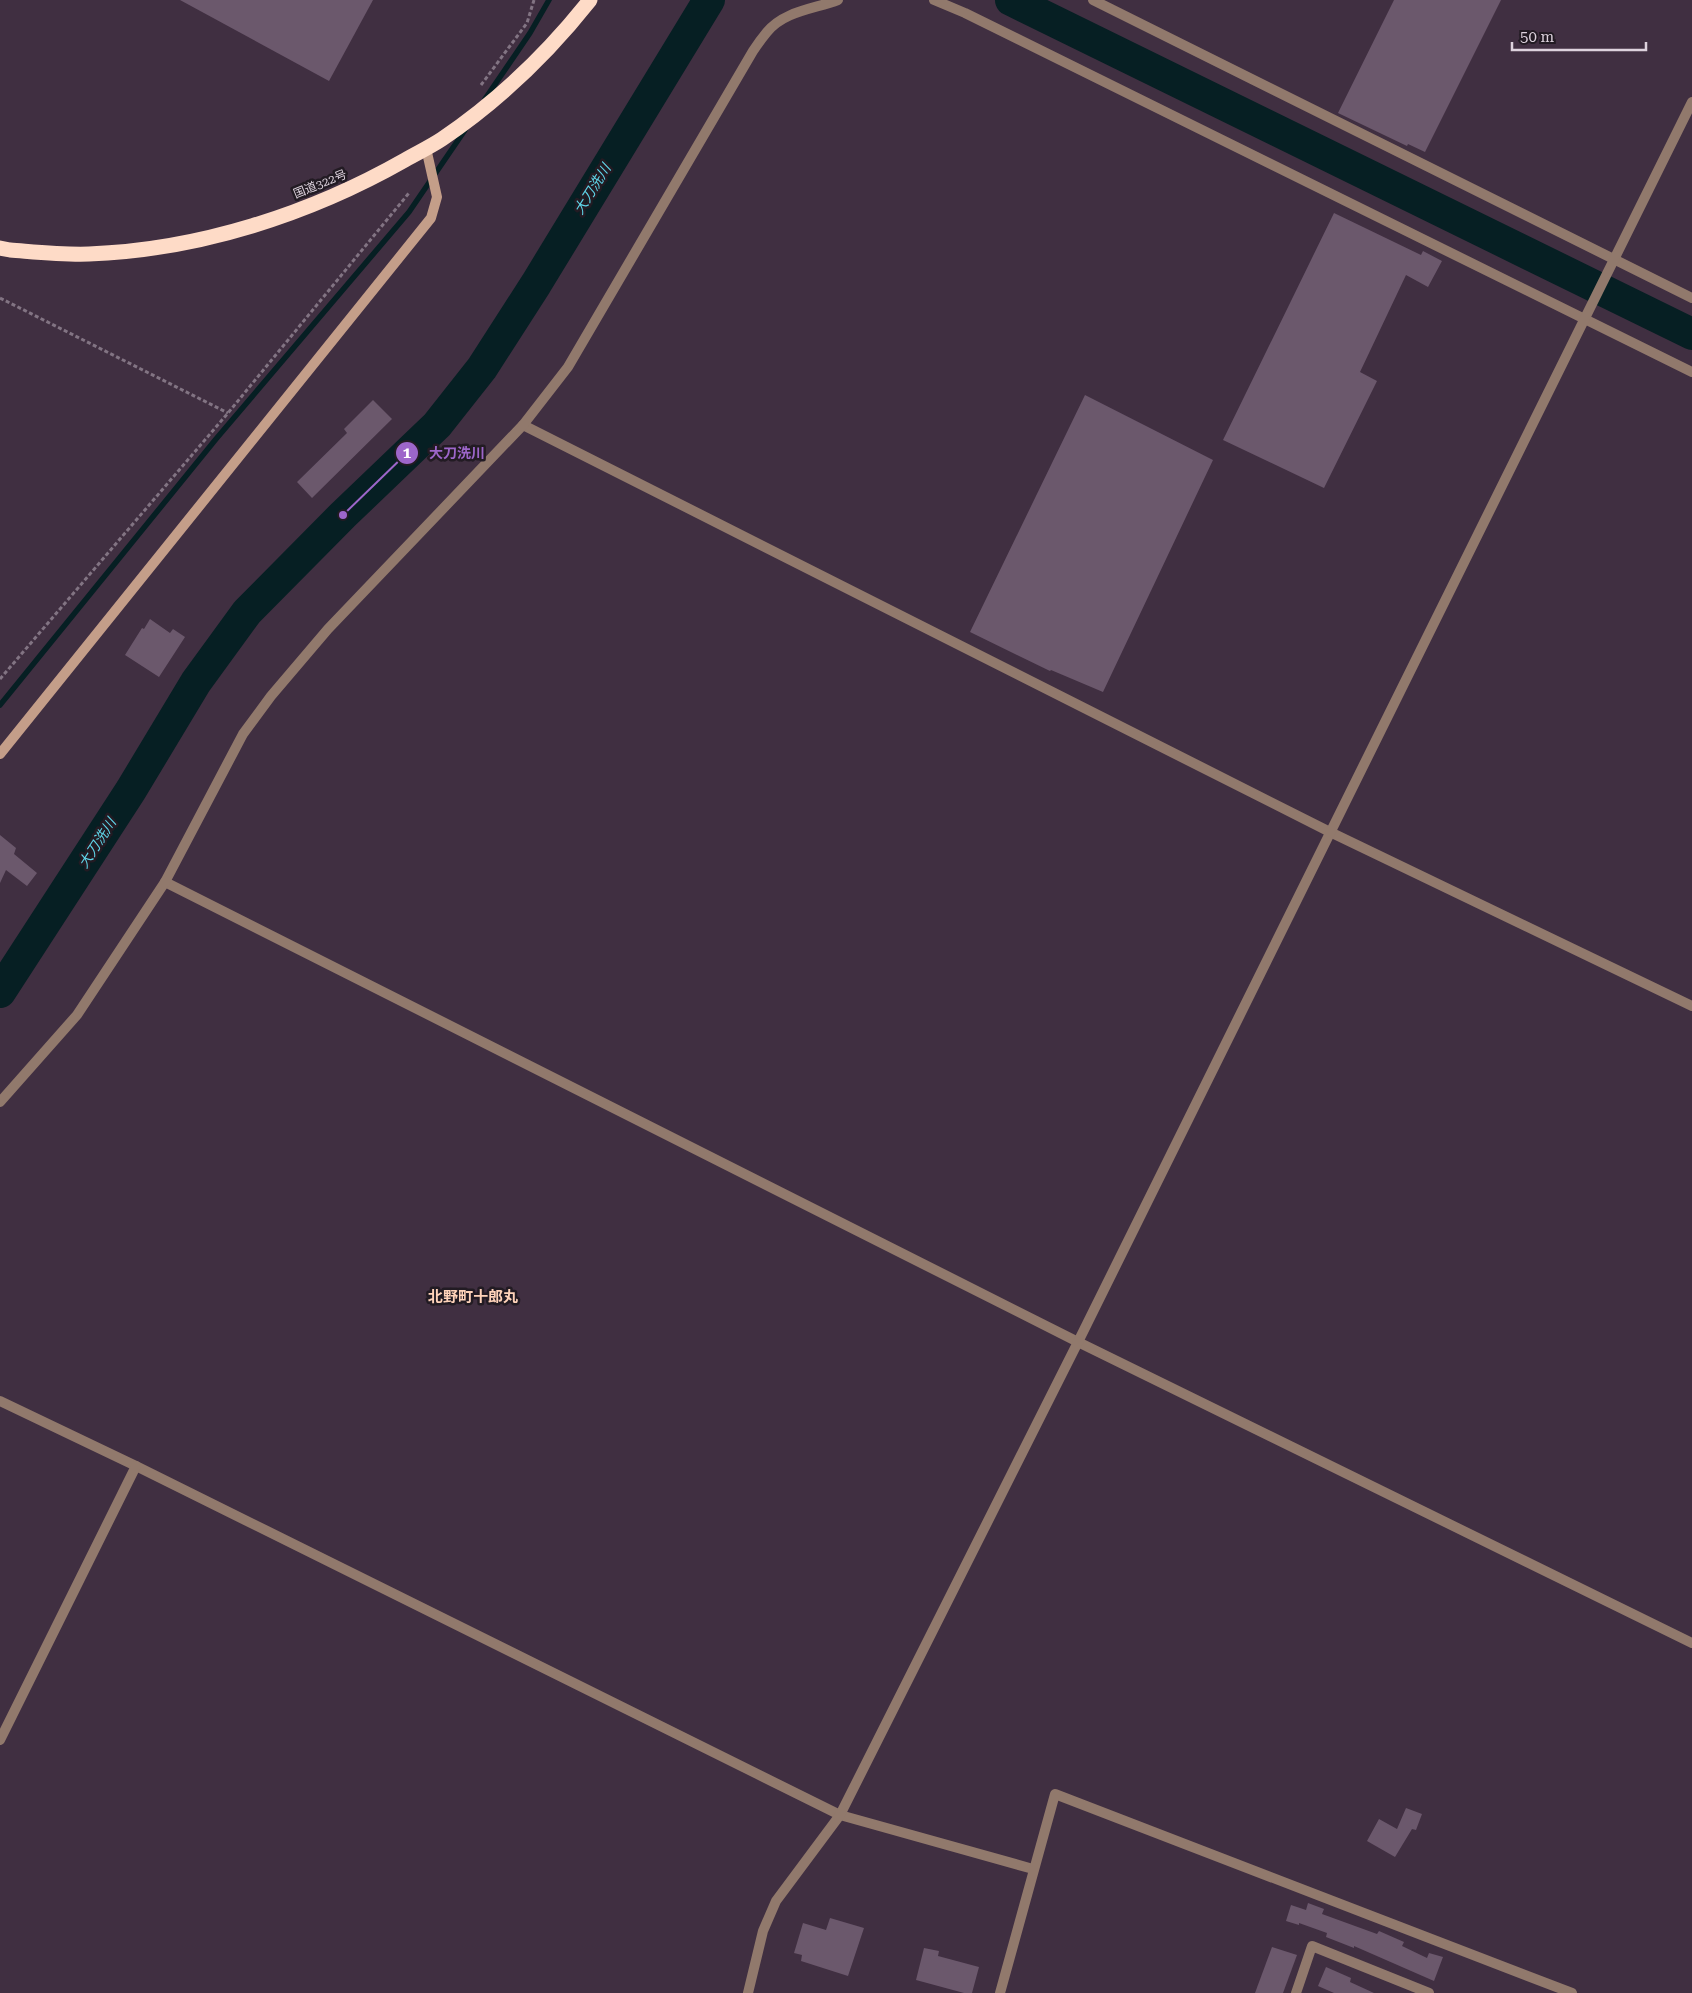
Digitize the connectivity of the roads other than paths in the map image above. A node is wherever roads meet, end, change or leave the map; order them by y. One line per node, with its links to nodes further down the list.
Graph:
1 (590, 0): 6 (highway, 国道322号)
2 (838, 0): 12 (street)
3 (934, 0): 10 (street)
4 (1093, 0): 8 (street)
5 (1692, 102): 8 (street)
6 (426, 148): 7 (highway, 国道322号); 13 (street)
7 (0, 248)
8 (1611, 264): 9 (street); 10 (street)
9 (1692, 298)
10 (1586, 315): 11 (street); 14 (street)
11 (1692, 372)
12 (523, 425): 14 (street); 15 (street)
13 (0, 754)
14 (1330, 832): 16 (street); 18 (street)
15 (165, 882): 17 (street); 18 (street)
16 (1692, 1006)
17 (0, 1102)
18 (1078, 1342): 21 (street); 23 (street)
19 (0, 1401): 20 (street)
20 (136, 1466): 22 (street); 23 (street)
21 (1692, 1643)
22 (0, 1740)
23 (840, 1815): 24 (street); 25 (street)
24 (1033, 1869): 26 (street); 29 (street)
25 (748, 1993)
26 (1000, 1993)
27 (1296, 1993): 28 (street)
28 (1429, 1993)
29 (1572, 1993)

